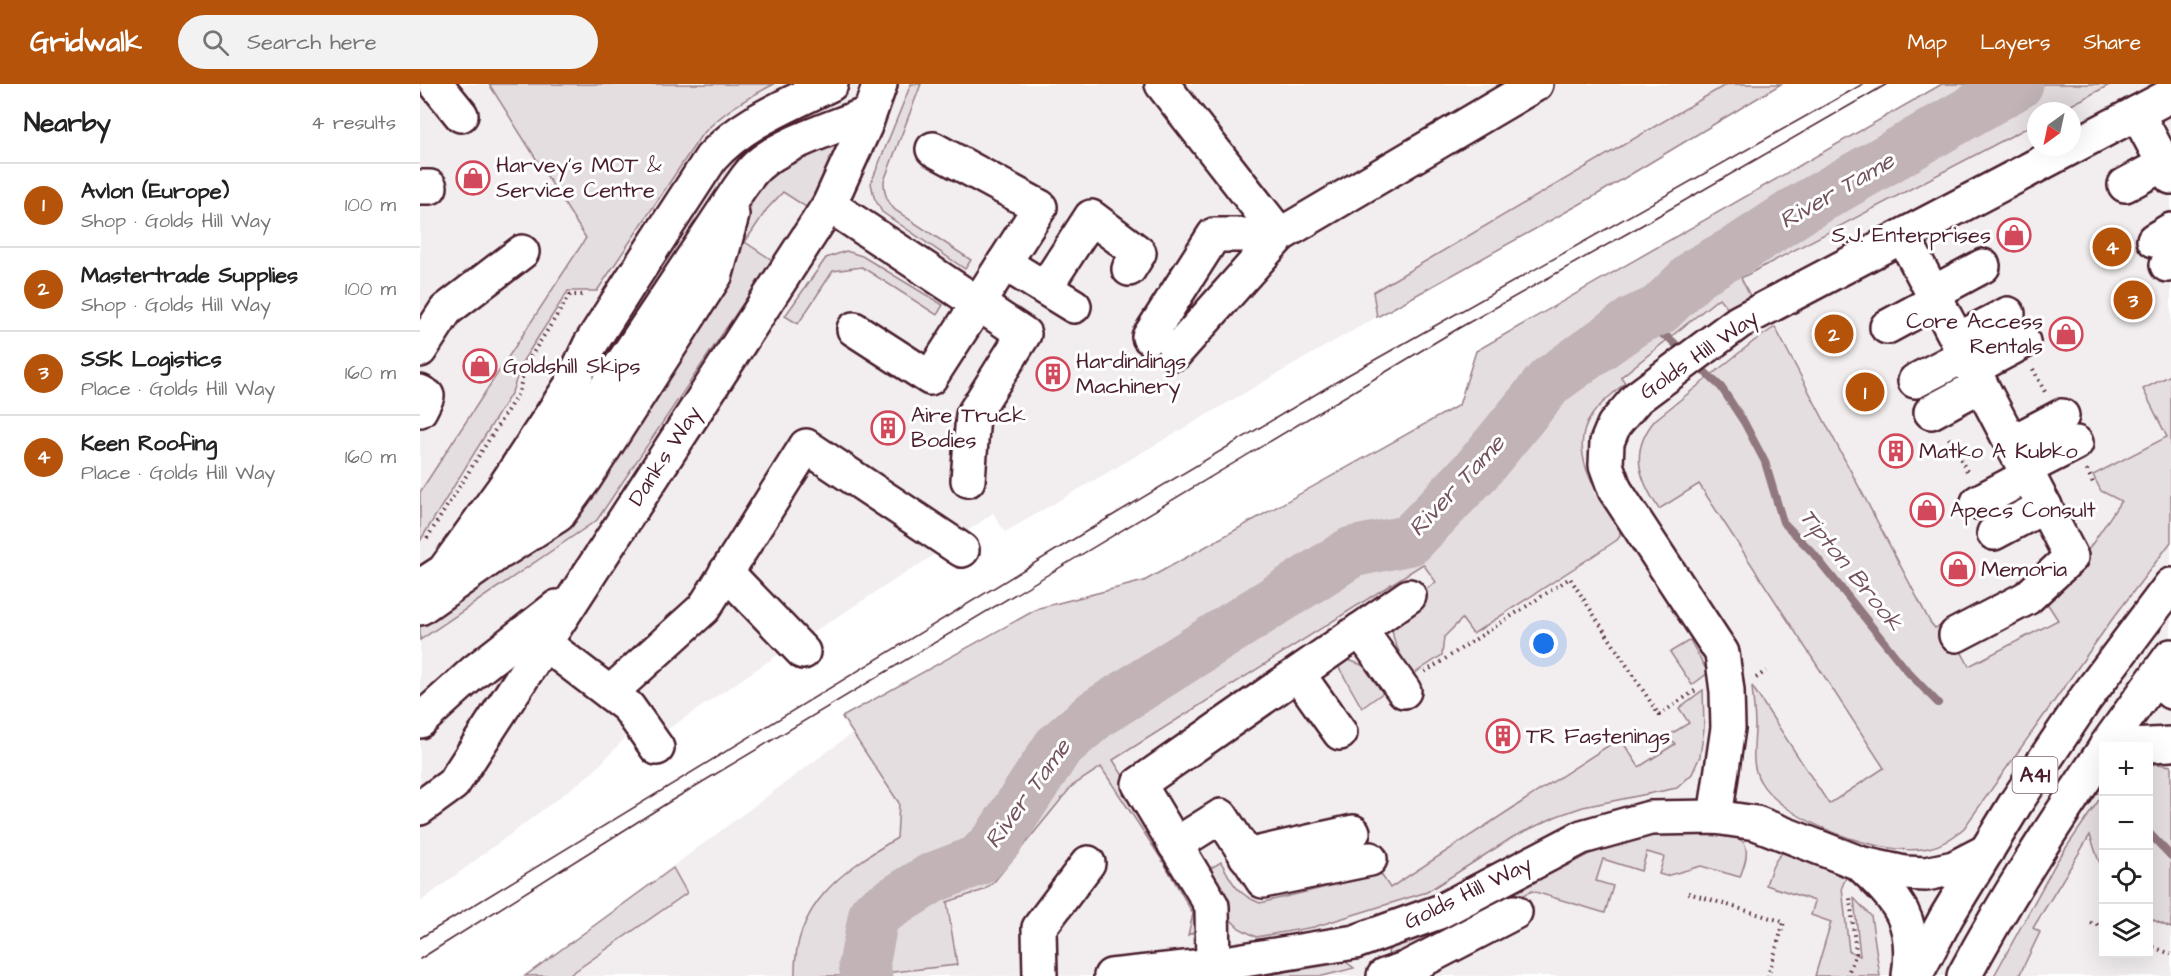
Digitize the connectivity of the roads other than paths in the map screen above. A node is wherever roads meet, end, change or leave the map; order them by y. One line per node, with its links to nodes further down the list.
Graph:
1 (436, 84): 8 (main road)
2 (831, 84): 31 (main road)
3 (1162, 84): 14 (main road)
4 (1536, 84): 14 (main road)
5 (2171, 94): 7 (main road, Golds Hill Way)
6 (874, 99): 12 (main road); 13 (main road, Danks Way)
7 (2137, 113): 10 (main road); 15 (main road, Golds Hill Way)
8 (461, 115)
9 (933, 149): 17 (main road)
10 (2168, 171): 11 (main road)
11 (2125, 185)
12 (740, 187): 41 (main road); 41 (main road)
13 (829, 205): 22 (main road); 46 (main road, Danks Way)
14 (1280, 235): 14 (main road)
15 (1903, 236): 23 (main road); 67 (main road, Golds Hill Way)
16 (522, 252): 20 (main road)
17 (1004, 263): 21 (main road); 22 (main road)
18 (1983, 266): 23 (main road)
19 (1129, 269): 21 (main road)
20 (480, 284): 25 (main road); 29 (main road)
21 (1045, 288): 24 (main road)
22 (966, 295): 28 (main road); 36 (main road)
23 (1935, 296): 26 (main road); 30 (main road)
24 (1074, 306)
25 (473, 324)
26 (1887, 327)
27 (2016, 328): 30 (main road)
28 (854, 329)
29 (420, 350)
30 (1969, 362): 32 (main road); 33 (main road); 35 (main road)
31 (581, 365): 42 (main road); 44 (main road)
32 (1915, 381)
33 (1933, 411)
34 (2069, 429): 35 (main road)
35 (2022, 462): 37 (main road); 38 (main road)
36 (968, 480)
37 (1980, 501)
38 (2044, 506): 39 (main road); 49 (main road)
39 (1994, 532)
40 (962, 550): 43 (main road)
41 (494, 556): 48 (main road)
42 (420, 570)
43 (726, 572): 52 (main road); 58 (main road)
44 (420, 585)
45 (2171, 585): 70 (main road, A41)
46 (577, 592): 51 (main road, Danks Way); 59 (main road)
47 (1409, 596): 50 (main road)
48 (420, 608)
49 (1962, 623)
50 (1360, 630): 55 (main road); 56 (main road)
51 (544, 643): 58 (main road); 66 (main road, Danks Way)
52 (803, 652)
53 (2171, 656): 61 (main road, A41)
54 (2171, 666): 57 (main road)
55 (1298, 674): 60 (main road); 69 (main road)
56 (1414, 682)
57 (2171, 692)
58 (610, 693): 64 (main road)
59 (420, 721)
60 (1340, 733)
61 (2110, 742)
62 (2153, 744): 63 (main road)
63 (2171, 744)
64 (657, 748)
65 (2099, 758): 84 (main road, A41)
66 (420, 808)
67 (1715, 817): 74 (main road, Golds Hill Way); 76 (main road, Golds Hill Way)
68 (1353, 832): 71 (main road)
69 (1175, 845): 71 (main road); 77 (main road)
70 (1987, 851): 74 (main road, Golds Hill Way); 83 (main road, A41)
71 (1246, 856): 72 (main road)
72 (1370, 859)
73 (1088, 863): 78 (main road)
74 (1859, 863): 82 (main road, Golds Hill Way)
75 (1515, 912): 81 (main road)
76 (1362, 940): 77 (main road, Golds Hill Way); 80 (main road)
77 (1213, 965): 79 (main road, Golds Hill Way)
78 (1040, 976)
79 (1111, 976)
80 (1374, 976)
81 (1384, 976)
82 (1909, 976)
83 (1915, 976)
84 (1964, 976)

